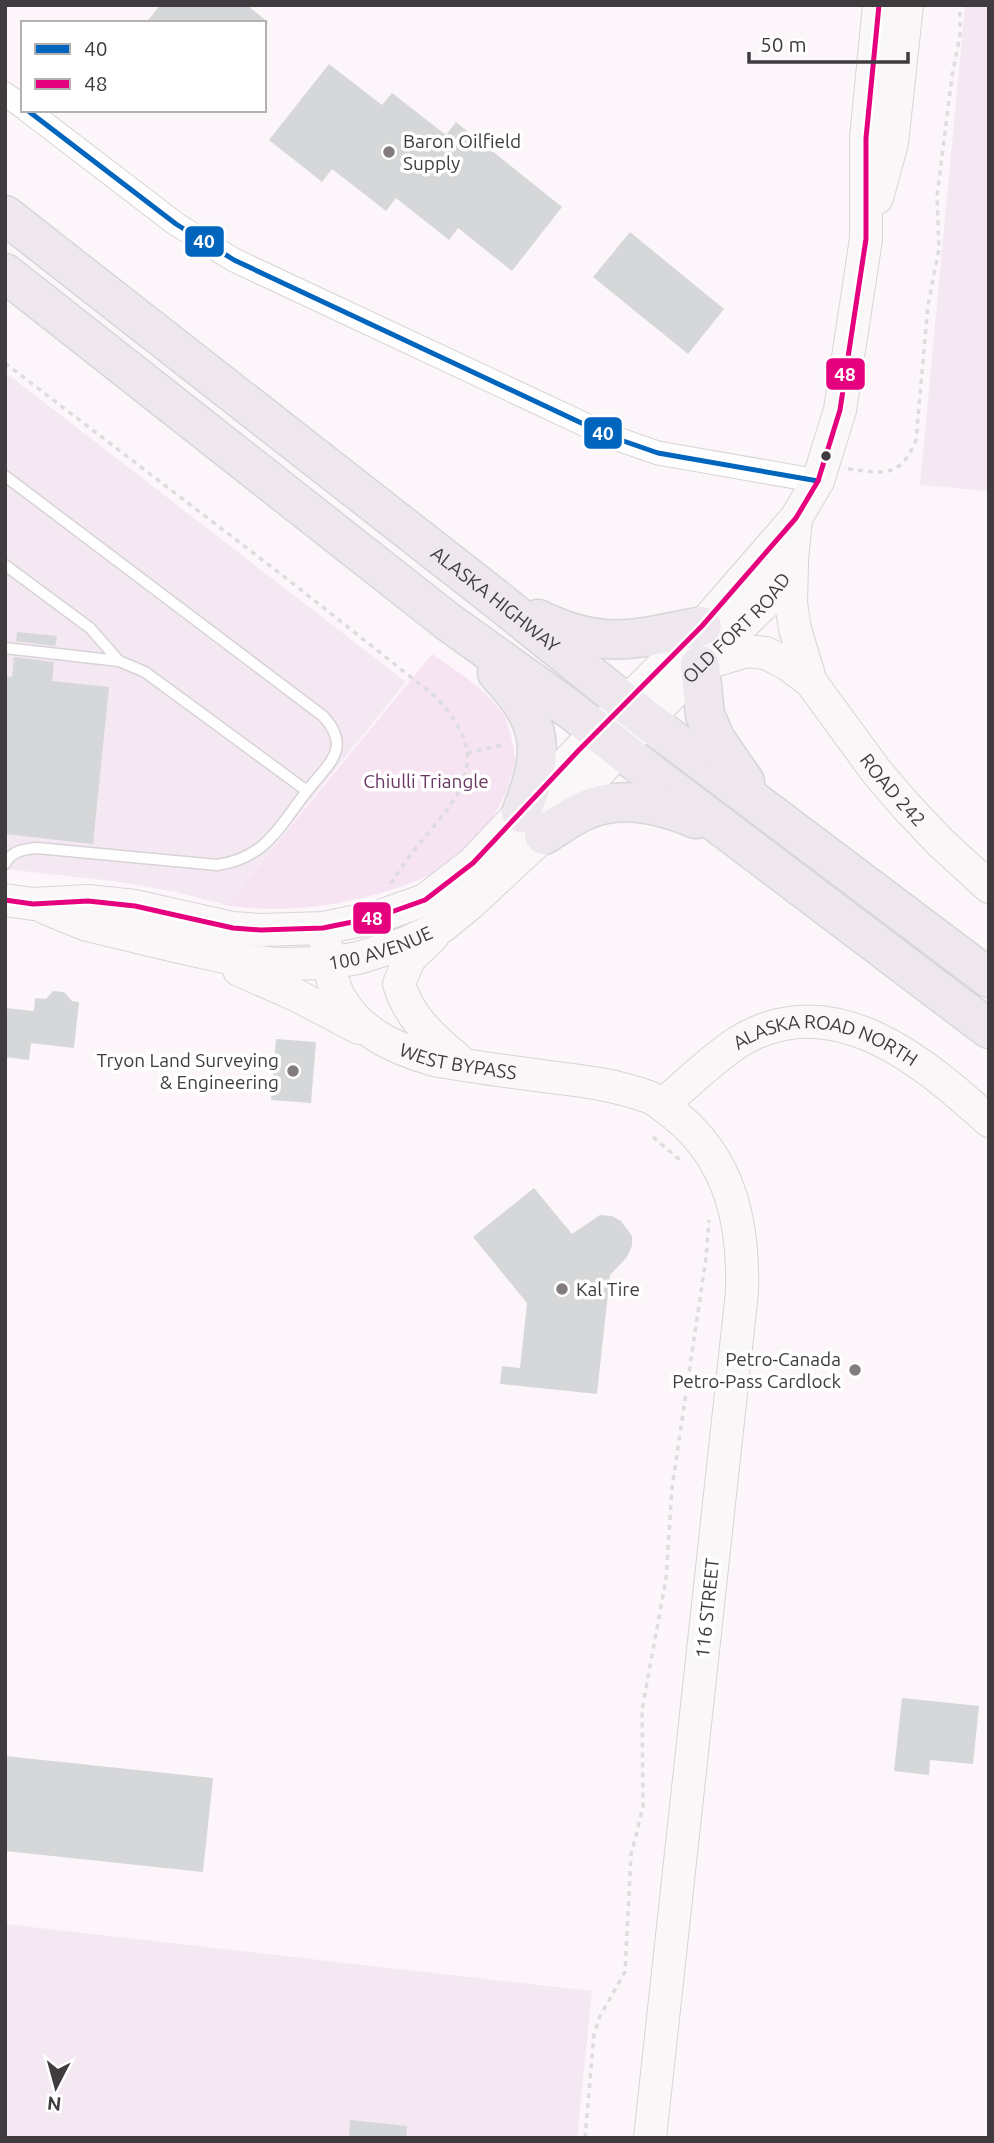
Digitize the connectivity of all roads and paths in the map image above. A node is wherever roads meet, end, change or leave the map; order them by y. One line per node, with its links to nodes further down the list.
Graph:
1 (879, 5): 8 (main road, OLD FORT ROAD)
2 (908, 5): 8 (main road, OLD FORT ROAD)
3 (960, 5): 11 (path)
4 (5, 94): 5 (street)
5 (21, 106)
6 (29, 112): 11 (street)
7 (5, 215): 16 (highway, ALASKA HIGHWAY)
8 (866, 240): 11 (main road, OLD FORT ROAD)
9 (5, 273): 17 (highway)
10 (5, 363): 26 (path)
11 (821, 474): 13 (main road, OLD FORT ROAD)
12 (5, 476): 27 (lane)
13 (796, 519): 14 (main road, OLD FORT ROAD); 18 (main road, OLD FORT ROAD)
14 (792, 560): 21 (main road, OLD FORT ROAD); 22 (main road, ROAD 242)
15 (5, 565): 20 (lane)
16 (495, 598): 18 (highway); 23 (highway, ALASKA HIGHWAY)
17 (447, 621): 24 (highway); 29 (highway)
18 (702, 626): 23 (main road, OLD FORT ROAD)
19 (5, 648): 20 (lane)
20 (119, 661): 27 (lane)
21 (700, 665): 22 (main road, ROAD 242); 23 (main road, OLD FORT ROAD); 28 (highway)
22 (811, 682): 32 (main road, ROAD 242)
23 (637, 712): 24 (main road, 100 AVENUE); 28 (highway, ALASKA HIGHWAY)
24 (608, 740): 29 (main road, 100 AVENUE); 30 (highway)
25 (517, 741): 26 (path)
26 (467, 753): 33 (path)
27 (307, 791): 31 (lane)
28 (760, 804): 39 (highway, ALASKA HIGHWAY)
29 (532, 824): 30 (highway); 35 (main road, 100 AVENUE); 36 (main road, 100 AVENUE)
30 (728, 832): 40 (highway)
31 (5, 864)
32 (989, 887)
33 (388, 889)
34 (19, 902): 36 (main road, 100 AVENUE); 37 (main road, 100 AVENUE)
35 (443, 926): 38 (main road, 100 AVENUE); 42 (main road)
36 (323, 928): 38 (main road, WEST BYPASS)
37 (178, 947): 38 (main road, 100 AVENUE); 41 (main road)
38 (329, 963): 41 (main road, WEST BYPASS)
39 (989, 978)
40 (989, 1029)
41 (370, 1033): 42 (main road, WEST BYPASS)
42 (464, 1065): 43 (main road, WEST BYPASS)
43 (662, 1105): 44 (main road, ALASKA ROAD NORTH); 49 (main road, 116 STREET)
44 (989, 1121)
45 (653, 1136): 46 (path)
46 (683, 1163)
47 (707, 1208): 48 (path)
48 (585, 2138)
49 (650, 2138)

